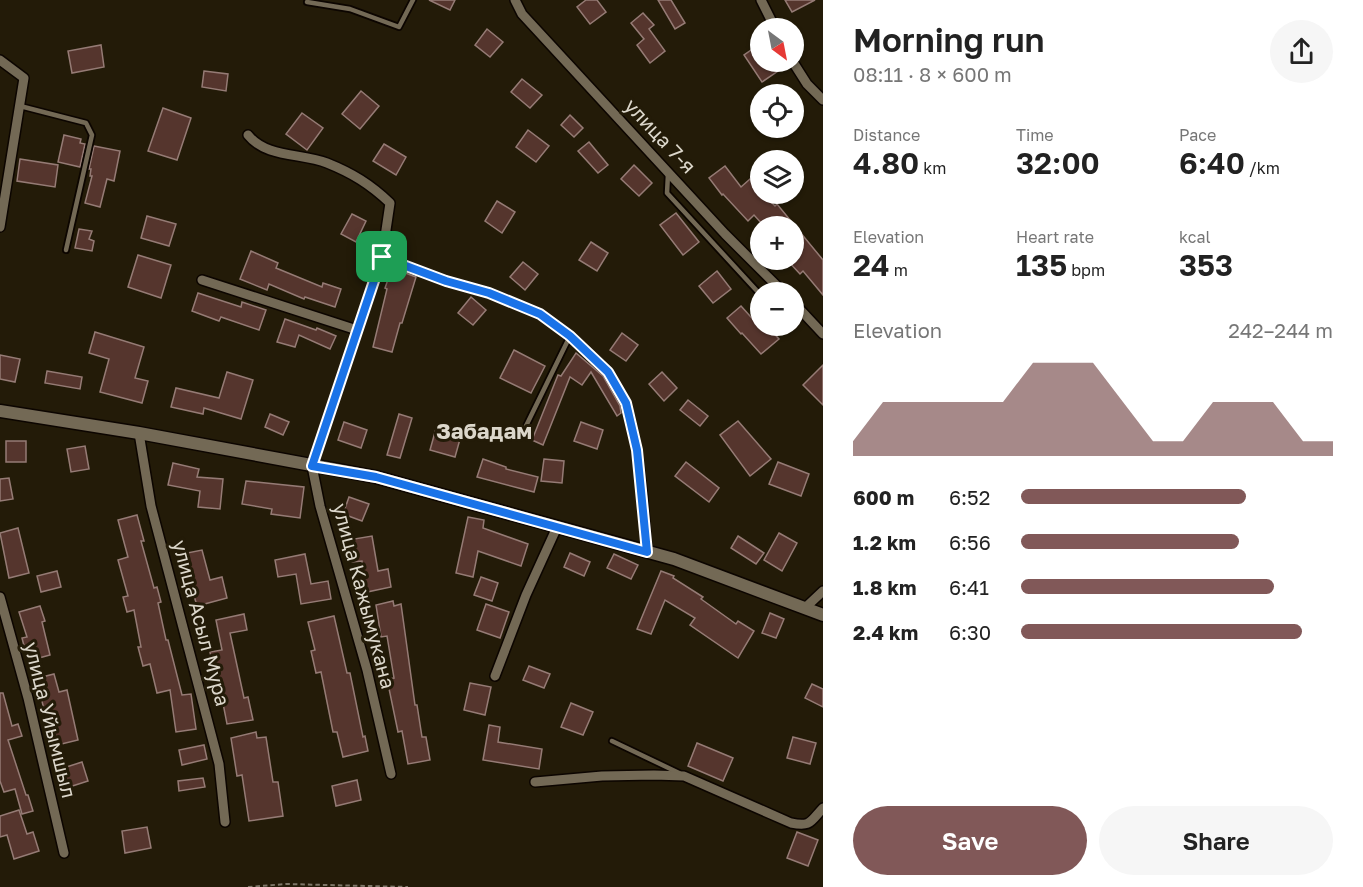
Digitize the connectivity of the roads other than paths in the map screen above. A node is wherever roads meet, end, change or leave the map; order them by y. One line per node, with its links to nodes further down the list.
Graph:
1 (413, 0): 4 (lane)
2 (515, 0): 11 (street, улица 7-я)
3 (761, 0): 5 (street)
4 (307, 2)
5 (770, 18)
6 (0, 60): 9 (street)
7 (799, 72): 8 (street)
8 (823, 100)
9 (20, 106): 12 (street); 13 (lane)
10 (248, 135): 14 (street, улица Кажымукана)
11 (668, 172): 16 (street, улица 7-я); 17 (lane)
12 (0, 227)
13 (66, 250)
14 (382, 257): 19 (street, улица Кажымукана); 21 (street)
15 (202, 280): 19 (street)
16 (773, 282)
17 (750, 283)
18 (804, 314): 20 (street)
19 (357, 330): 25 (street, улица Кажымукана)
20 (823, 334)
21 (570, 336): 23 (lane); 27 (street)
22 (0, 411): 24 (street)
23 (526, 426)
24 (139, 433): 25 (street); 38 (street, улица Асыл Мура)
25 (312, 466): 26 (street); 34 (street, улица Кажымукана)
26 (557, 527): 27 (street); 32 (street)
27 (647, 552): 30 (street)
28 (823, 591): 30 (street)
29 (0, 597): 39 (street, улица Уйымшыл)
30 (806, 607): 31 (street)
31 (823, 615)
32 (495, 676)
33 (612, 741): 35 (lane)
34 (391, 774)
35 (684, 776): 36 (street); 37 (street)
36 (536, 782)
37 (823, 808)
38 (225, 822)
39 (64, 853)

